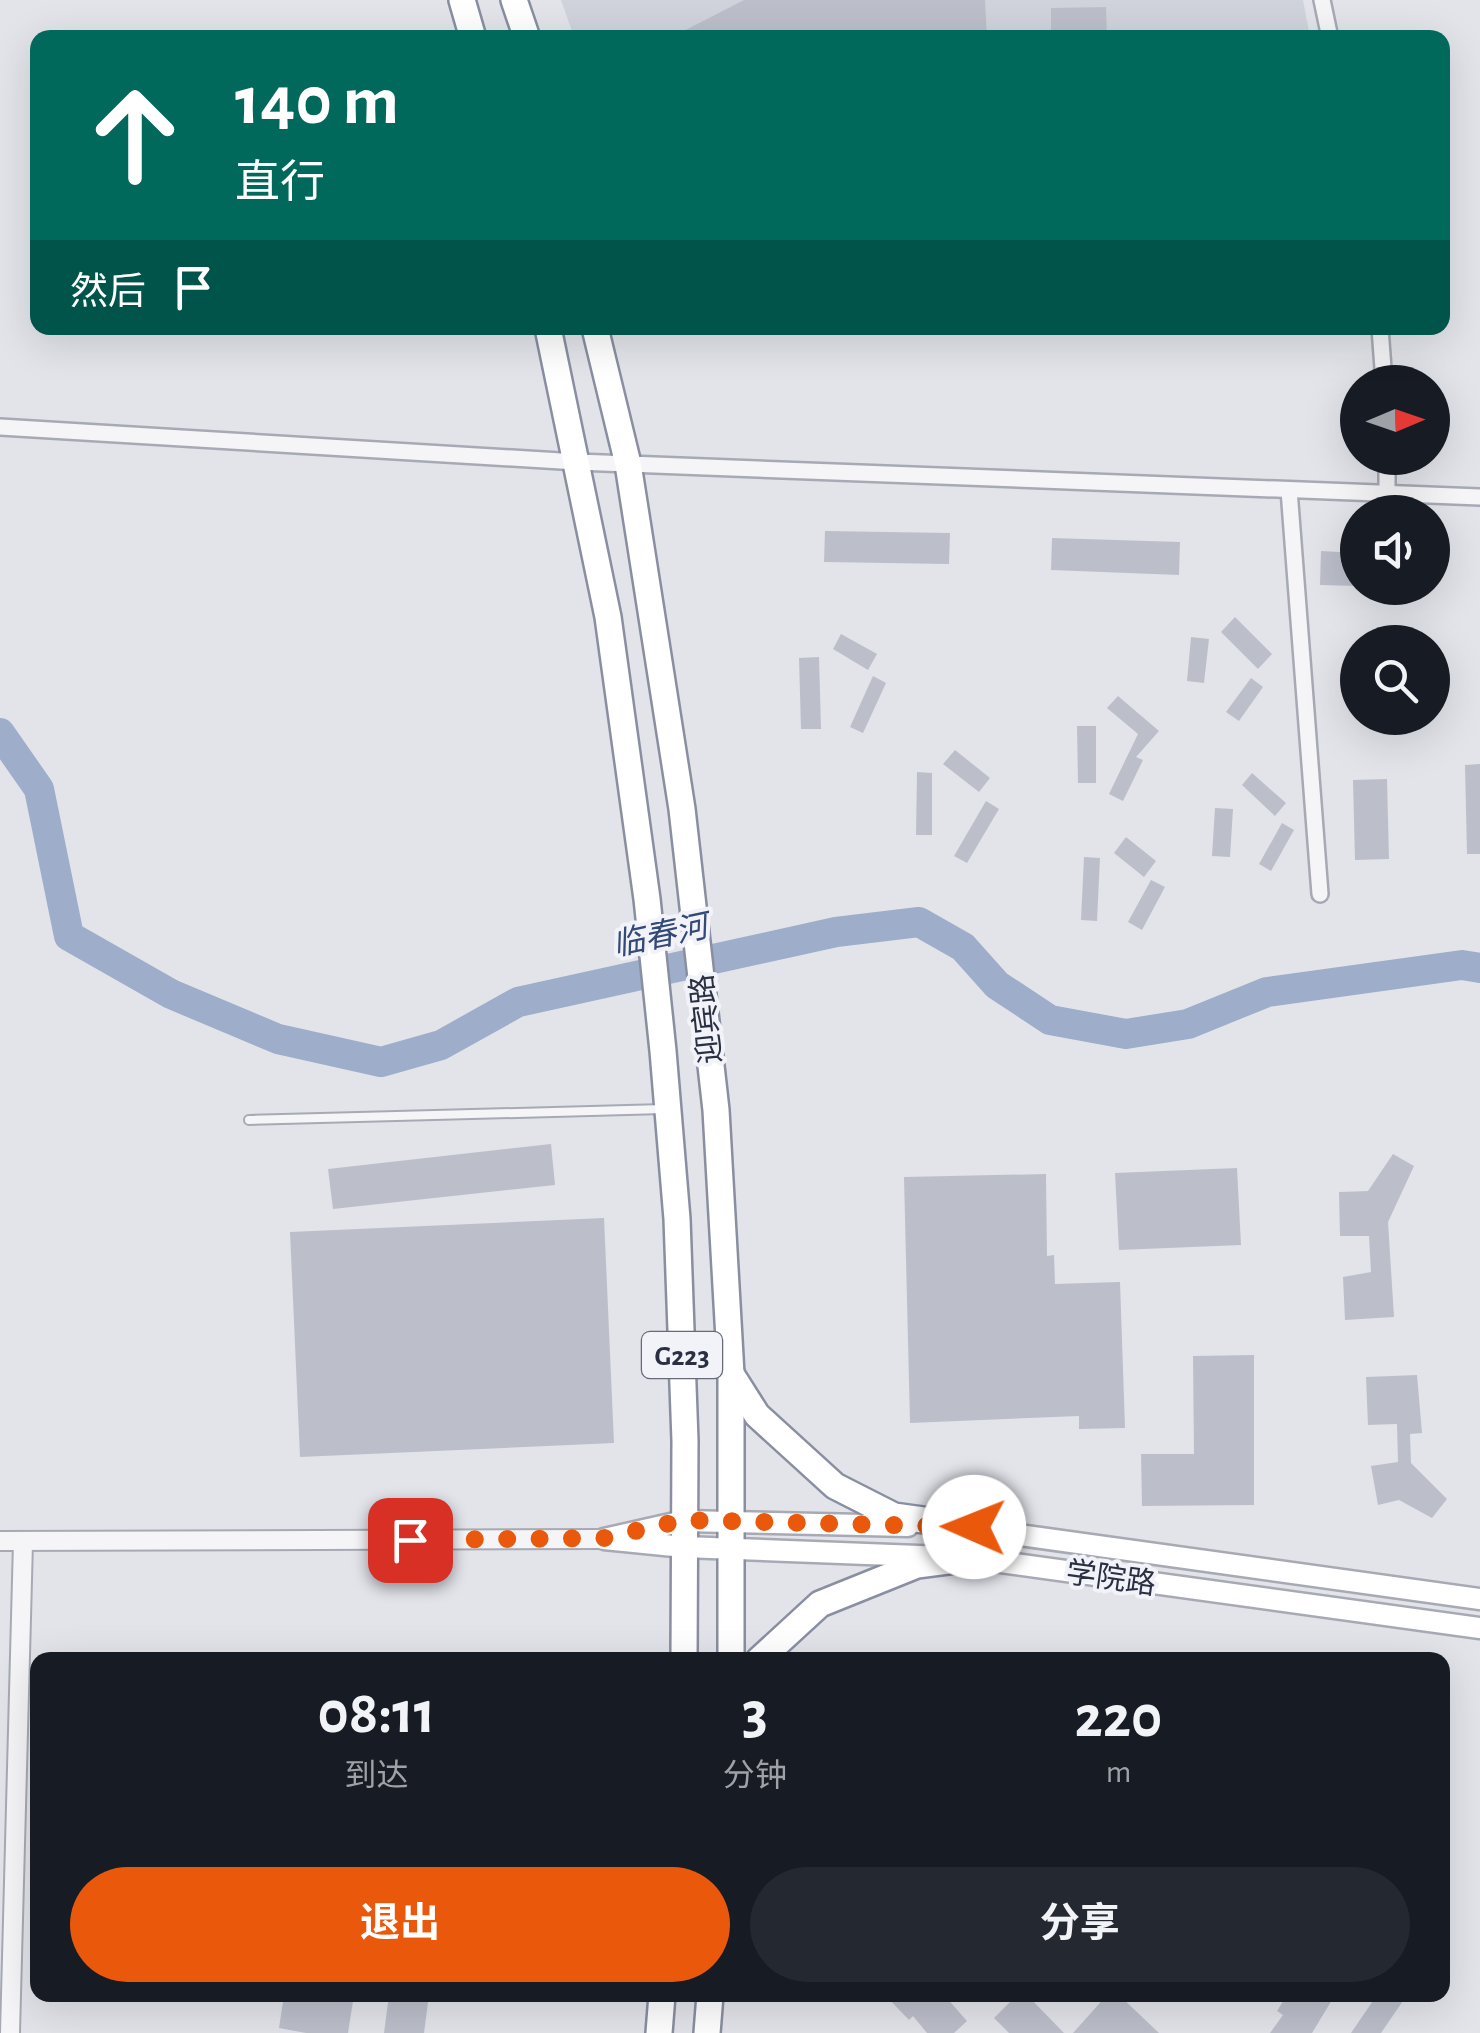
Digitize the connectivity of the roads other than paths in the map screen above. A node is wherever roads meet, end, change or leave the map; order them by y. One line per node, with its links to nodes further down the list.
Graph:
1 (462, 0): 4 (highway)
2 (1322, 0): 6 (street)
3 (518, 2): 5 (highway)
4 (471, 30)
5 (525, 30)
6 (1328, 30)
7 (550, 335): 12 (highway, 迎宾路 / G223)
8 (597, 335): 13 (highway, 迎宾路 / G223)
9 (1381, 335): 10 (street)
10 (1383, 365)
11 (0, 427): 12 (street)
12 (577, 462): 13 (street); 19 (highway, 迎宾路 / G223)
13 (628, 464): 15 (street); 21 (highway, 迎宾路 / G223)
14 (1388, 475): 16 (street)
15 (1289, 490): 16 (street); 18 (street)
16 (1387, 494): 17 (street)
17 (1480, 497)
18 (1320, 894)
19 (668, 1109): 20 (lane); 24 (highway, 迎宾路 / G223)
20 (248, 1120)
21 (731, 1374): 22 (highway, 迎宾路 / G223); 23 (highway)
22 (731, 1521): 23 (main road, 学院路); 24 (main road, 学院路); 28 (highway, 迎宾路 / G223)
23 (974, 1527): 30 (main road, 学院路)
24 (684, 1534): 25 (main road, 学院路); 28 (main road, 学院路); 32 (highway, 迎宾路 / G223)
25 (604, 1538): 27 (street)
26 (0, 1541): 27 (street)
27 (23, 1542): 37 (street)
28 (732, 1548): 29 (main road, 学院路); 33 (highway, 迎宾路 / G223)
29 (971, 1558): 31 (main road, 学院路); 34 (highway)
30 (1480, 1599)
31 (1480, 1628)
32 (684, 1652)
33 (731, 1652)
34 (768, 1652)
35 (662, 2002): 38 (highway)
36 (709, 2002): 39 (highway)
37 (7, 2020)
38 (660, 2033)
39 (707, 2033)

